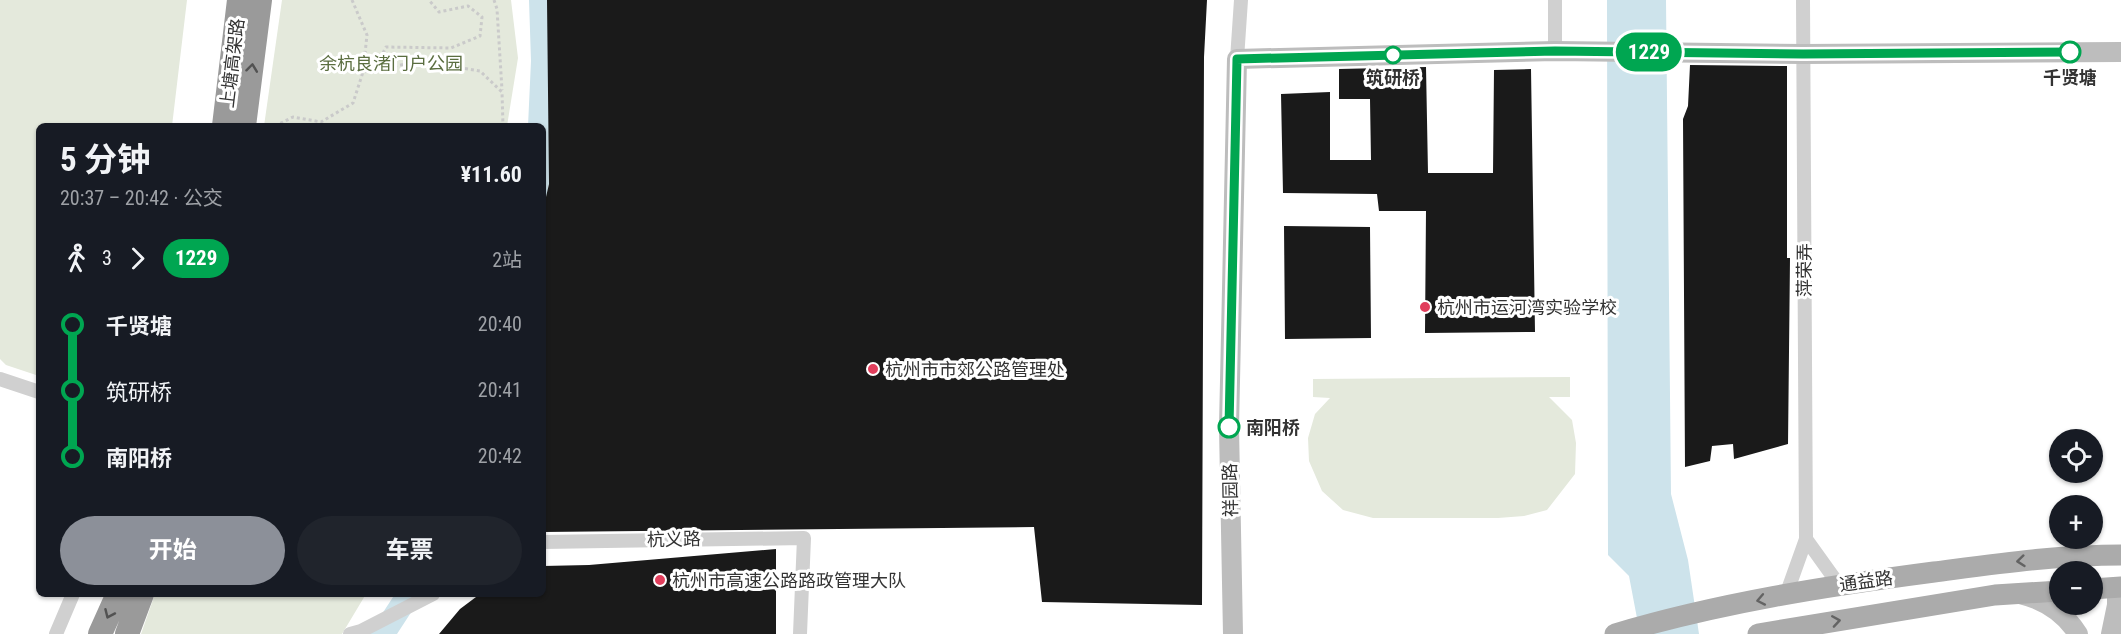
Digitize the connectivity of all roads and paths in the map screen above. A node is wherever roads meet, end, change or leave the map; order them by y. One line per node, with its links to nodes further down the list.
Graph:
1 (239, 0): 17 (highway, 上塘高架路)
2 (260, 0): 18 (highway, 上塘高架路, one-way to 2)
3 (352, 0): 14 (path)
4 (429, 0): 13 (path)
5 (494, 0): 15 (path)
6 (1241, 0): 12 (street)
7 (1555, 0): 9 (street)
8 (1803, 0): 11 (street, 萍荣弄)
9 (1555, 51): 11 (street); 12 (street)
10 (2121, 52): 11 (street)
11 (1803, 54): 23 (street, 萍荣弄)
12 (1237, 59): 42 (street, 祥园路)
13 (375, 69): 14 (path); 15 (path)
14 (363, 72): 16 (path)
15 (502, 92): 20 (path)
16 (321, 122): 19 (path)
17 (224, 123)
18 (244, 123)
19 (281, 123)
20 (503, 123)
21 (0, 379): 22 (street)
22 (36, 391)
23 (1806, 540): 26 (street); 31 (street, 萍荣弄)
24 (546, 542): 41 (street, 杭义路)
25 (2121, 555): 26 (main road, 通益路, one-way to 26)
26 (1839, 585): 31 (main road, 通益路)
27 (2119, 587): 28 (main road); 45 (street)
28 (2103, 588)
29 (2049, 592): 30 (main road, 通益路)
30 (2017, 594): 43 (main road, 通益路, one-way to 30); 44 (street)
31 (1786, 595): 37 (main road, 通益路, one-way to 37)
32 (72, 597): 38 (street)
33 (117, 597): 39 (highway, one-way to 39)
34 (141, 597): 40 (highway)
35 (427, 597): 36 (street)
36 (355, 633)
37 (1618, 633)
38 (56, 634)
39 (100, 634)
40 (127, 634)
41 (800, 634)
42 (1233, 634)
43 (1758, 634)
44 (2078, 634)
45 (2111, 634)

